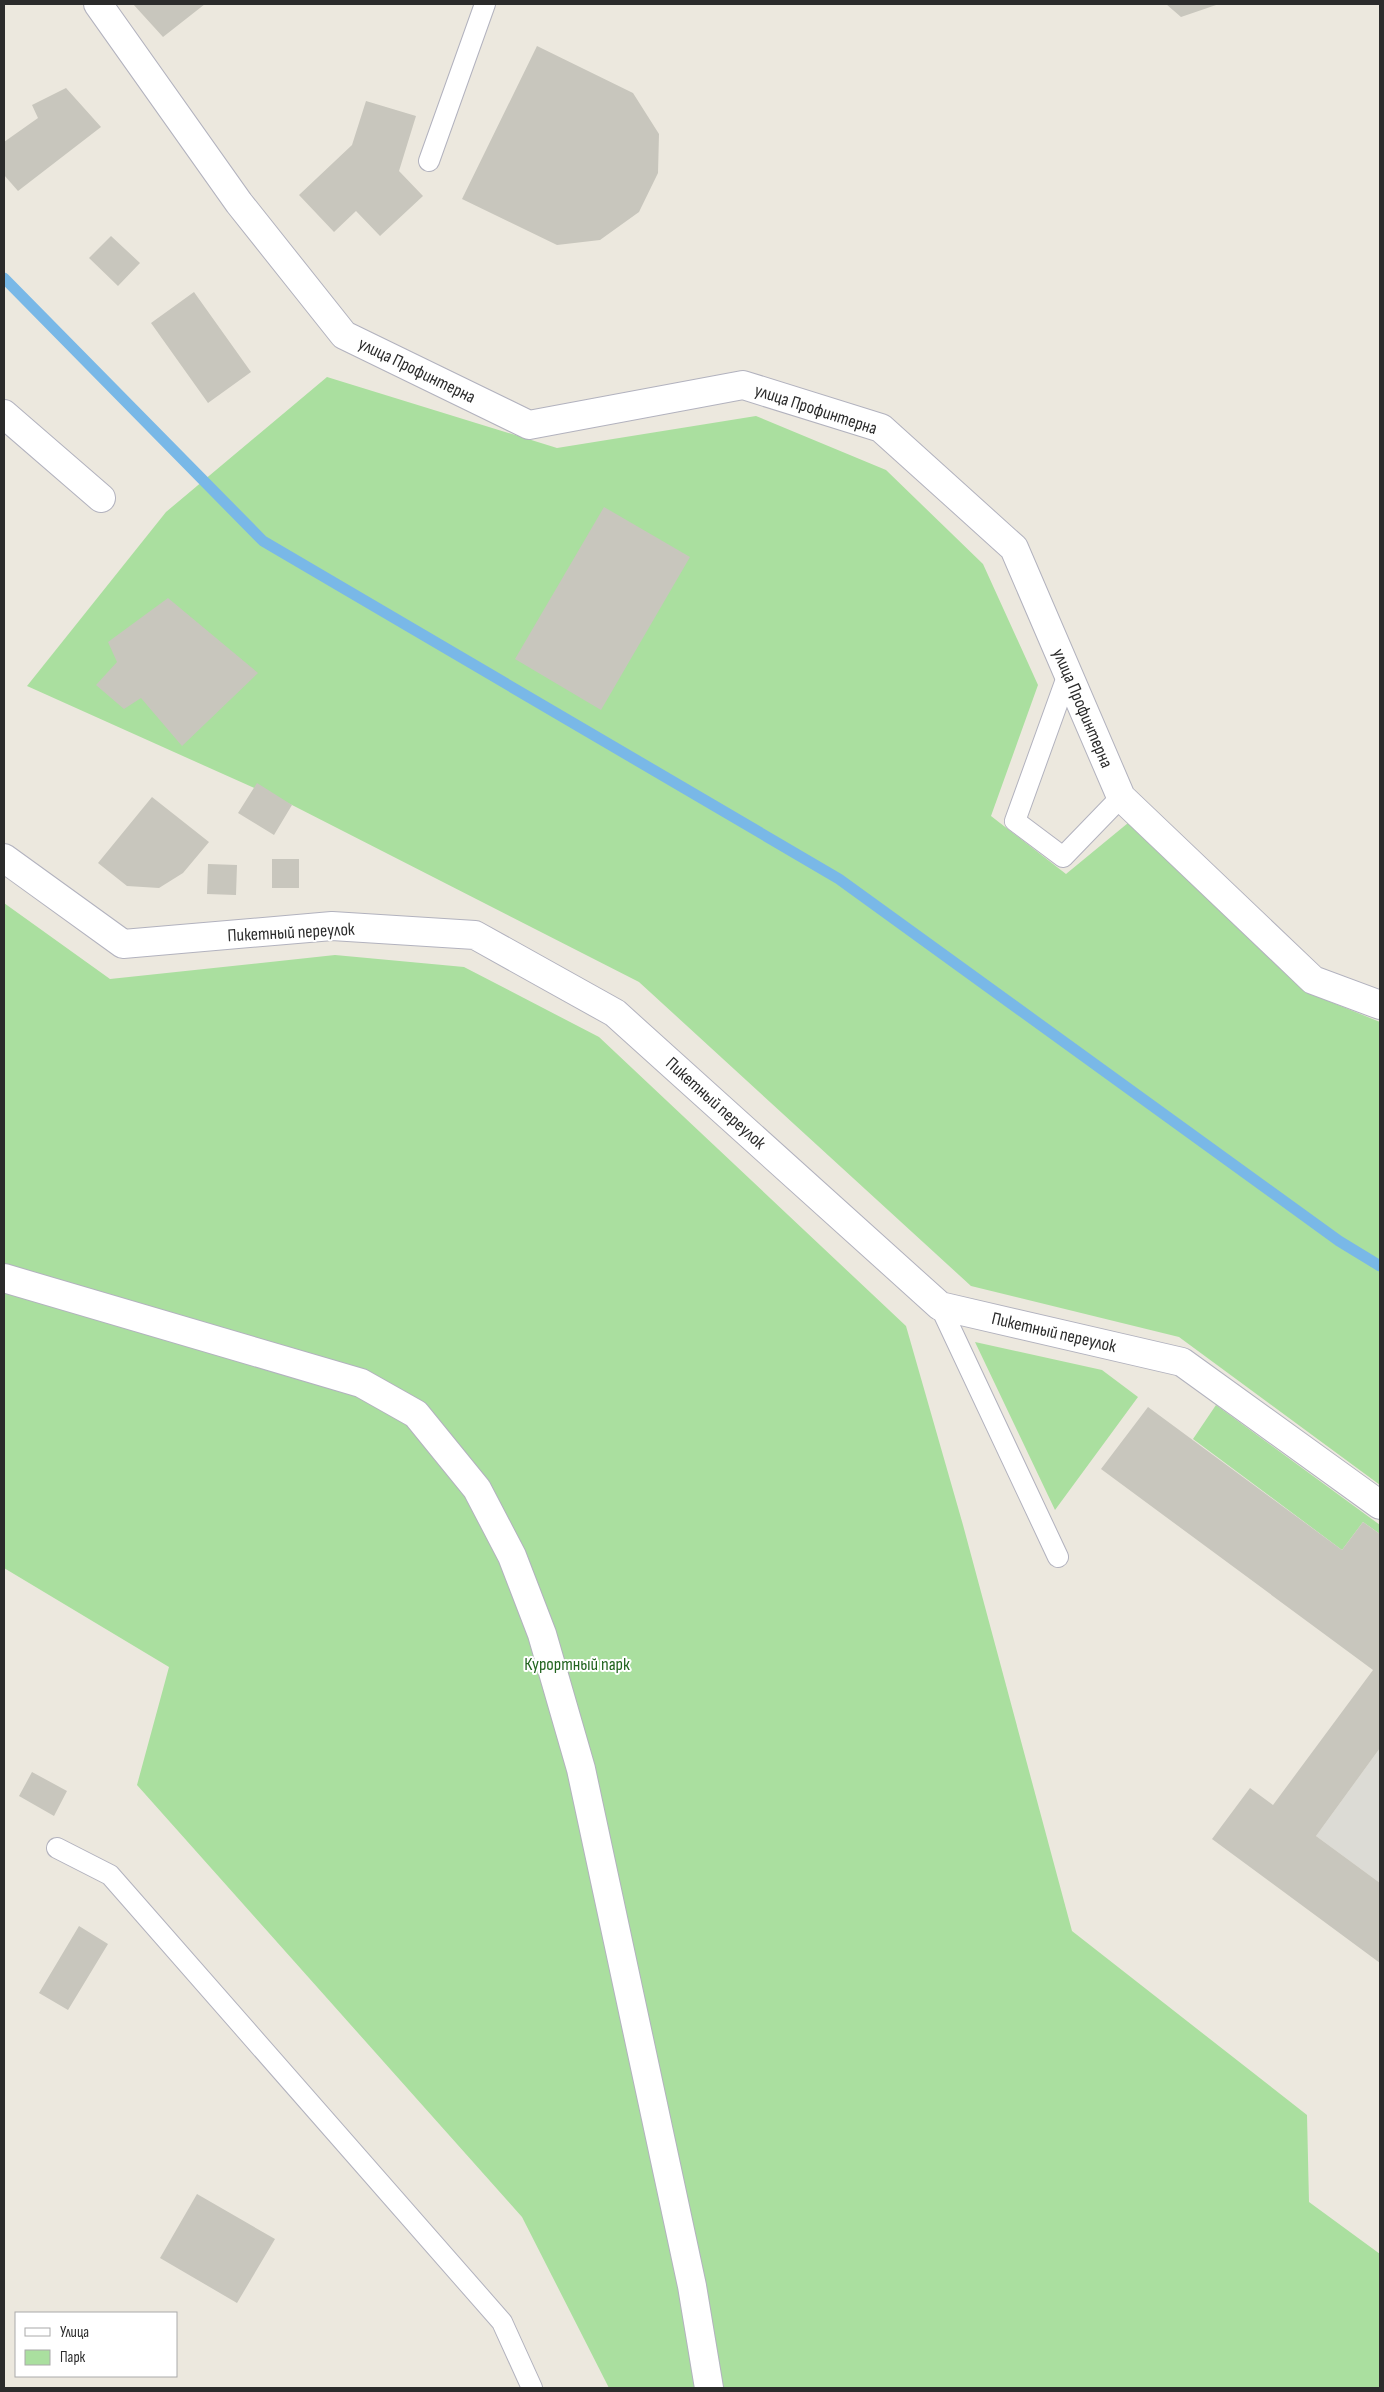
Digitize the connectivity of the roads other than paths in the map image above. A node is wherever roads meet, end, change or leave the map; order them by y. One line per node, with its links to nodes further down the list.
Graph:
1 (98, 4): 6 (street, улица Профинтерна)
2 (485, 4): 3 (lane)
3 (429, 161)
4 (4, 414): 5 (street)
5 (101, 498)
6 (1068, 674): 7 (street, улица Профинтерна); 7 (lane)
7 (1121, 797): 9 (street, улица Профинтерна)
8 (4, 858): 11 (street, Пикетный переулок)
9 (1380, 1005)
10 (4, 1278): 16 (street)
11 (940, 1306): 12 (street, Пикетный переулок); 13 (lane)
12 (1380, 1505)
13 (1058, 1557)
14 (57, 1848): 15 (lane)
15 (532, 2388)
16 (709, 2388)

